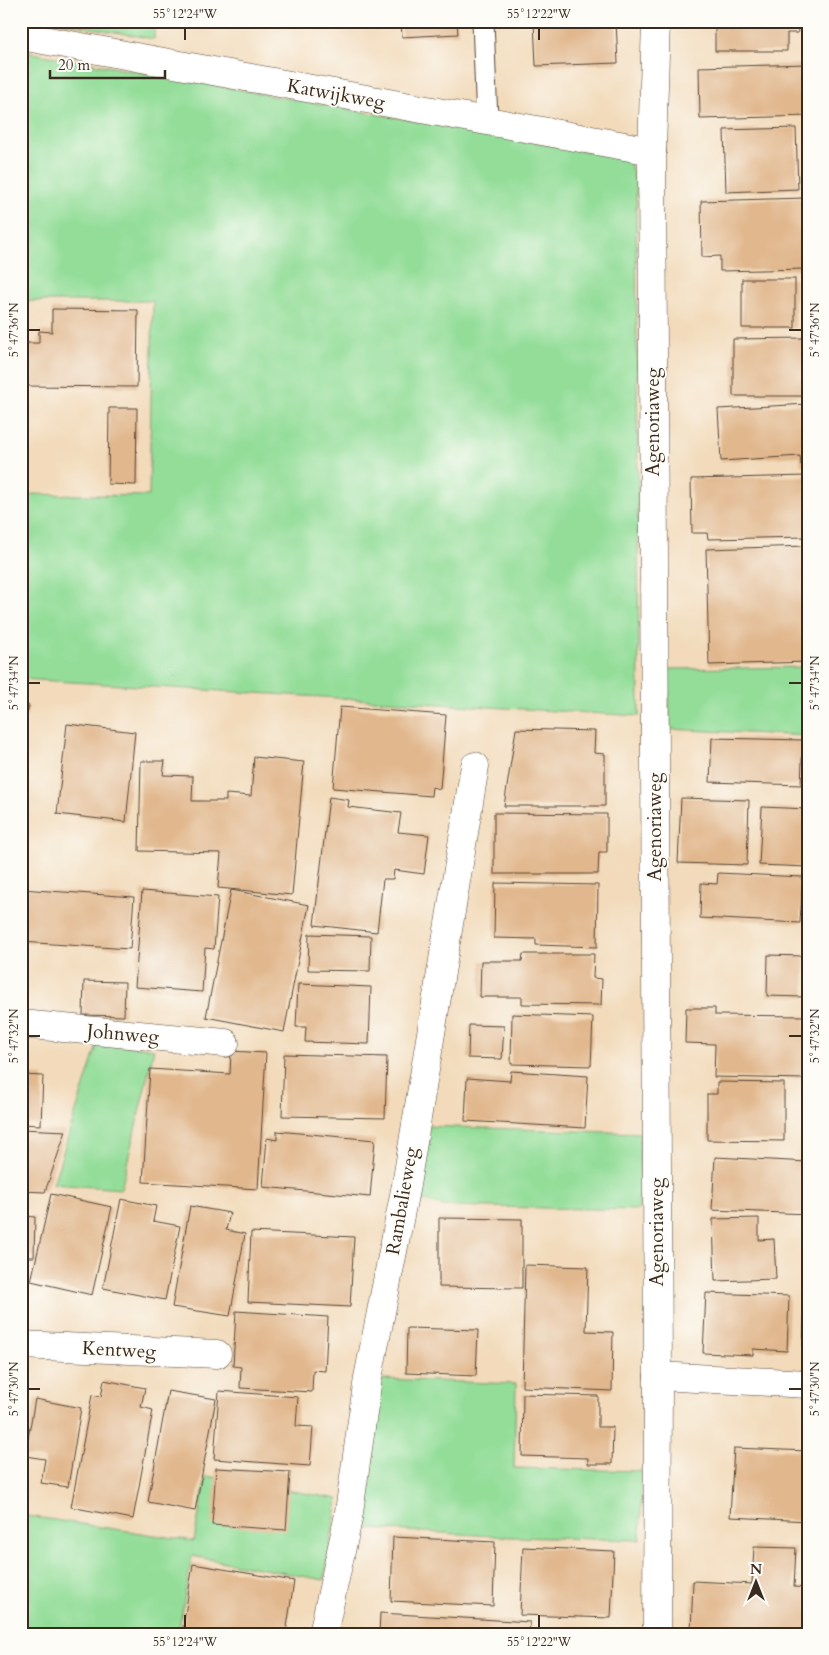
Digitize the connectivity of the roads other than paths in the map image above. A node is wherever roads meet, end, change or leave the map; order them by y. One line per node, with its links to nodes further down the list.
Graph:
1 (483, 21): 4 (lane)
2 (656, 21): 5 (street, Agenoriaweg)
3 (21, 36): 4 (street, Katwijkweg)
4 (486, 121): 5 (street, Katwijkweg)
5 (652, 151): 11 (street, Agenoriaweg)
6 (475, 766): 13 (street, Rambalieweg)
7 (21, 1024): 8 (street, Johnweg)
8 (224, 1043)
9 (21, 1345): 10 (street, Kentweg)
10 (217, 1354)
11 (658, 1376): 12 (street); 14 (street, Agenoriaweg)
12 (808, 1384)
13 (323, 1634)
14 (657, 1634)

